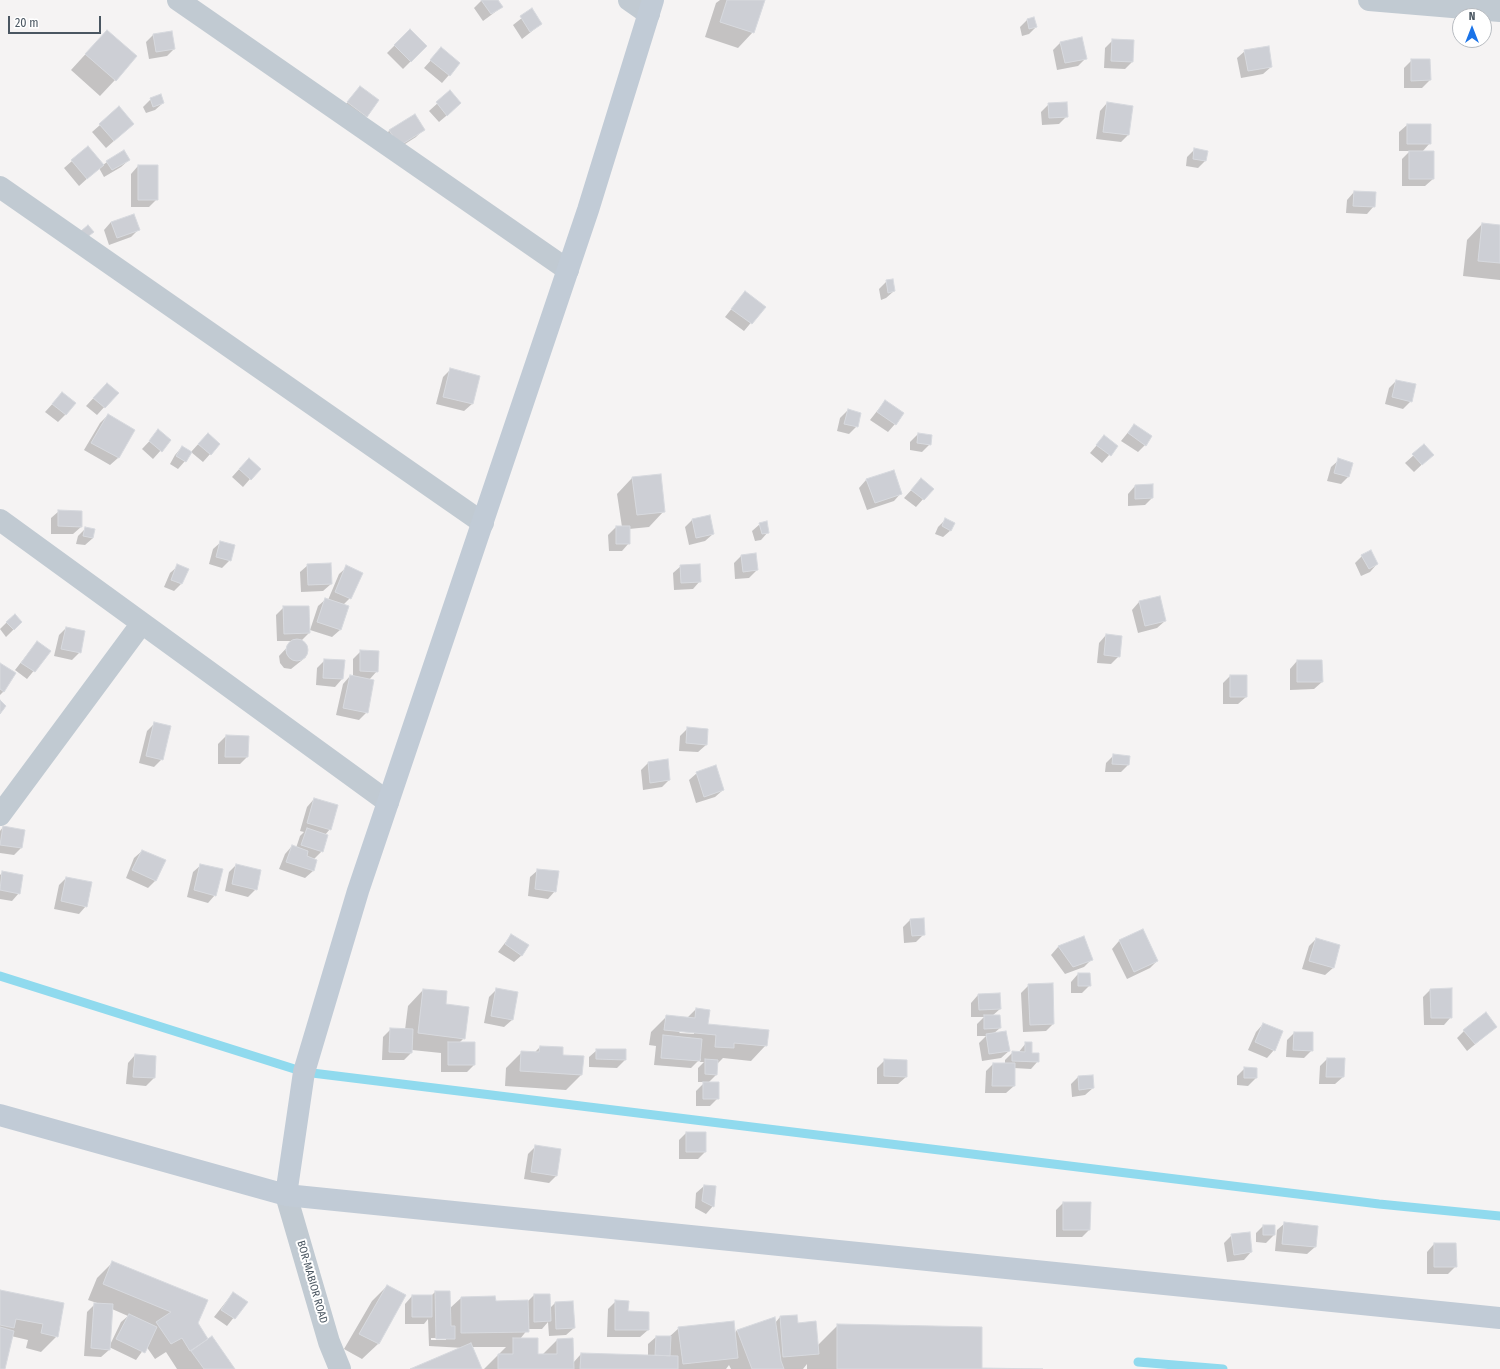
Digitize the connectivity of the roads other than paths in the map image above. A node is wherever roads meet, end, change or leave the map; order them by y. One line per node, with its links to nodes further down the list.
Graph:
1 (178, 0): 7 (street)
2 (629, 0): 4 (street)
3 (1369, 0): 5 (street)
4 (651, 7): 7 (street)
5 (1500, 11)
6 (0, 187): 9 (street)
7 (568, 270): 9 (street)
8 (0, 520): 10 (street)
9 (482, 523): 11 (street)
10 (142, 623): 11 (street); 12 (street)
11 (388, 802): 14 (street)
12 (0, 815)
13 (0, 1115): 14 (street)
14 (286, 1194): 15 (street); 16 (street, BOR-MABIOR ROAD)
15 (1500, 1318)
16 (340, 1369)

